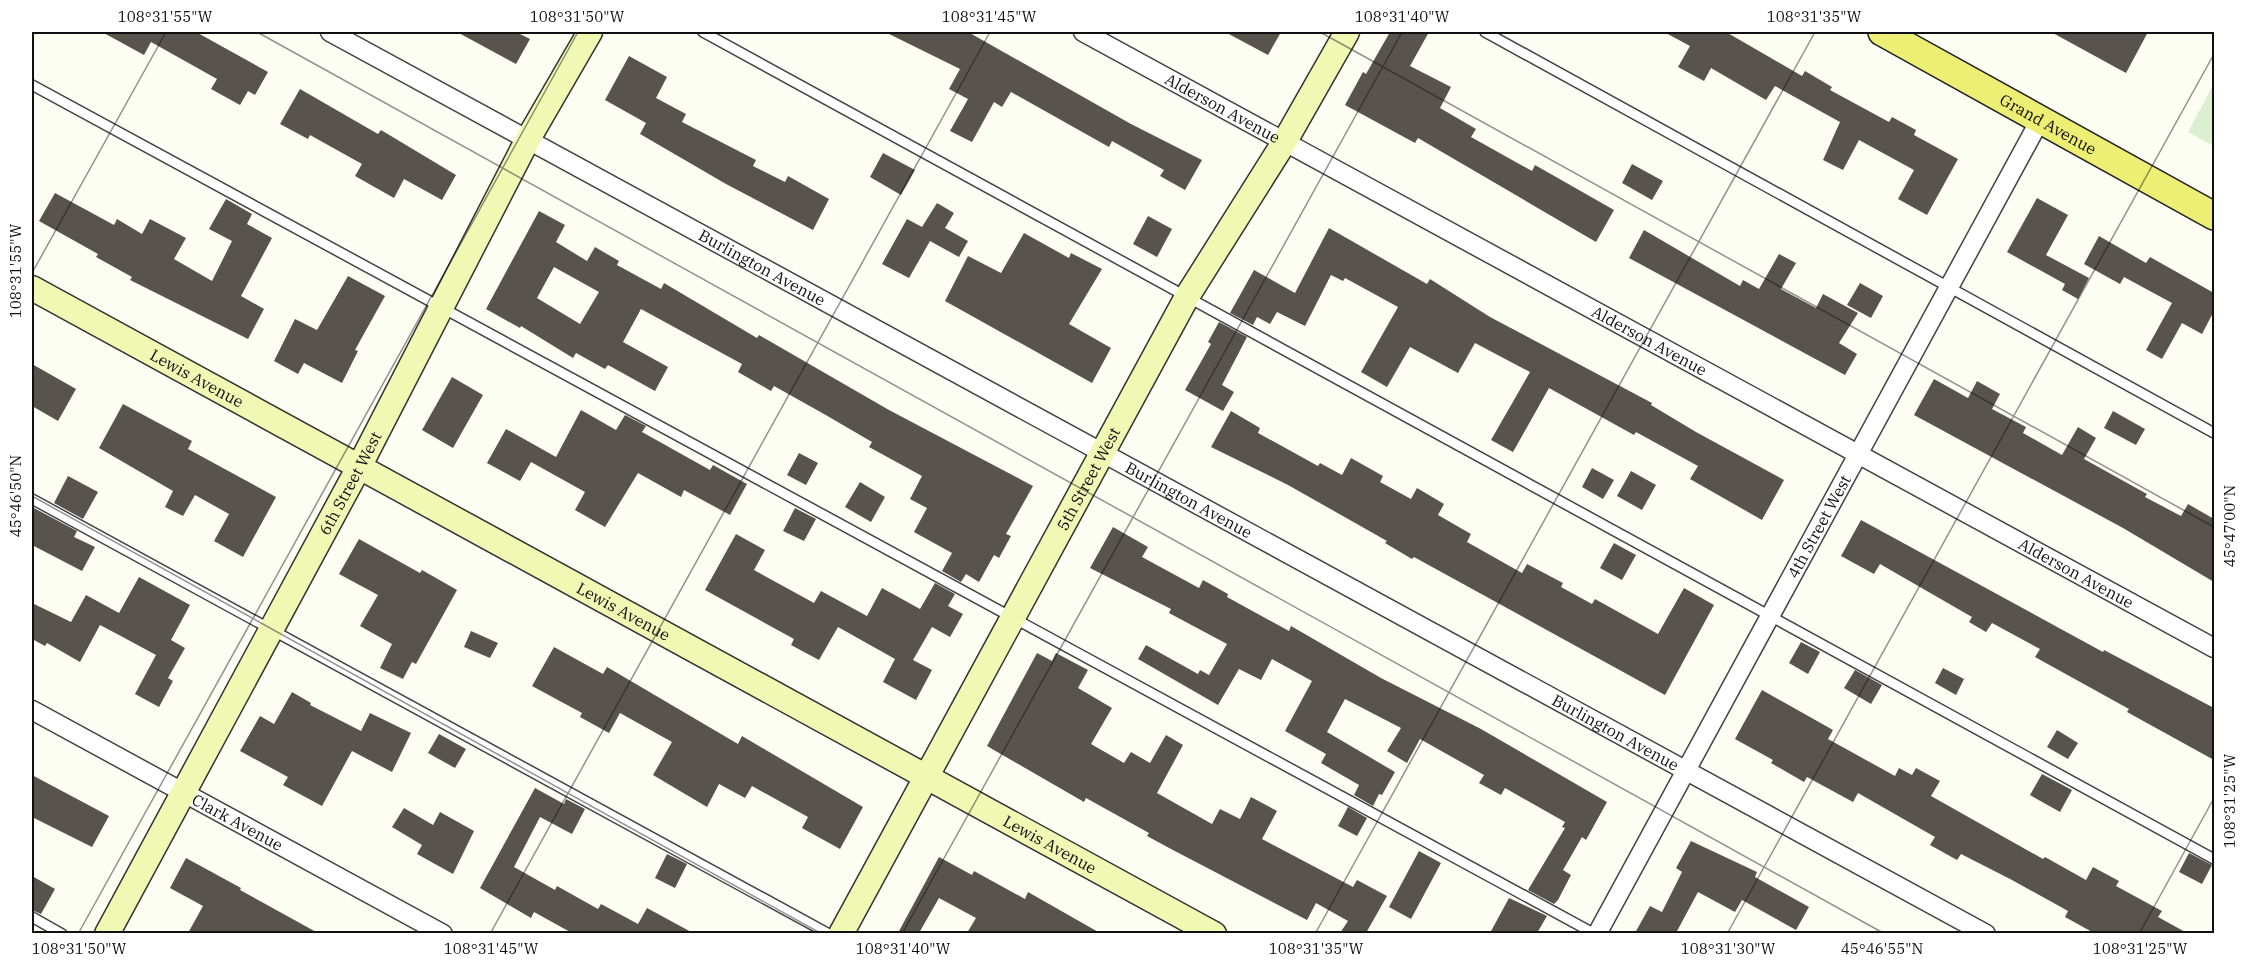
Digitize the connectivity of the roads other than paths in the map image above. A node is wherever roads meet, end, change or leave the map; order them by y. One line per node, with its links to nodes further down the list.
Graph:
1 (330, 32): 10 (street, Burlington Avenue)
2 (590, 32): 10 (street, 6th Street West)
3 (703, 32): 15 (lane)
4 (1083, 32): 11 (street, Alderson Avenue)
5 (1347, 32): 11 (street, 5th Street West)
6 (1485, 32): 14 (lane)
7 (1882, 32): 9 (main road, Grand Avenue)
8 (32, 85): 16 (lane)
9 (2040, 120): 12 (main road, Grand Avenue); 14 (street, 4th Street West)
10 (528, 139): 16 (street, 6th Street West); 18 (street, Burlington Avenue)
11 (1285, 141): 15 (street, 5th Street West); 19 (street, Alderson Avenue)
12 (2214, 216)
13 (32, 288): 20 (street, Lewis Avenue)
14 (1948, 288): 17 (lane); 19 (street, 4th Street West)
15 (1188, 295): 18 (street, 5th Street West); 22 (lane)
16 (441, 307): 20 (street, 6th Street West); 23 (lane)
17 (2214, 433)
18 (1102, 452): 23 (street, 5th Street West); 27 (street, Burlington Avenue)
19 (1858, 454): 22 (street, 4th Street West); 25 (street, Alderson Avenue)
20 (359, 467): 24 (street, 6th Street West); 28 (street, Lewis Avenue)
21 (32, 500): 24 (lane)
22 (1769, 617): 27 (street, 4th Street West); 30 (lane)
23 (1013, 618): 28 (street, 5th Street West); 38 (lane)
24 (272, 629): 29 (street, 6th Street West); 35 (lane)
25 (2214, 648)
26 (32, 710): 29 (street, Clark Avenue)
27 (1685, 771): 38 (street, 4th Street West); 39 (street, Burlington Avenue)
28 (926, 776): 36 (street, 5th Street West); 37 (street, Lewis Avenue)
29 (185, 793): 33 (street, 6th Street West); 34 (street, Clark Avenue)
30 (2214, 859)
31 (32, 917): 32 (lane)
32 (62, 933)
33 (106, 933)
34 (443, 933)
35 (829, 933)
36 (841, 933)
37 (1214, 933)
38 (1596, 933)
39 (1986, 933)

